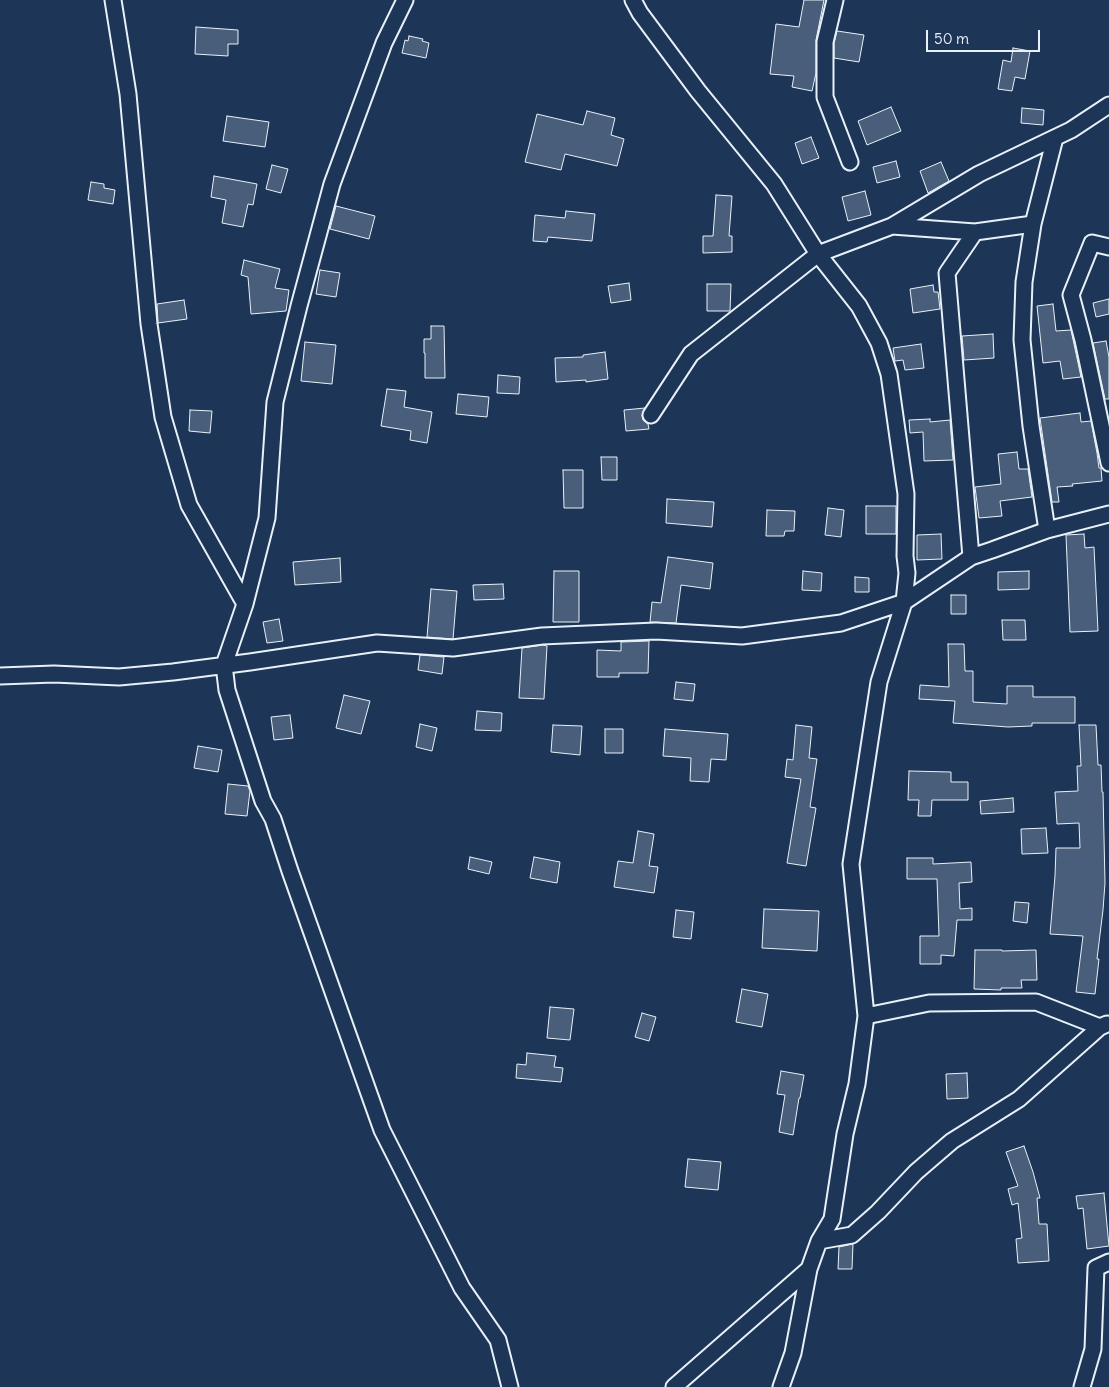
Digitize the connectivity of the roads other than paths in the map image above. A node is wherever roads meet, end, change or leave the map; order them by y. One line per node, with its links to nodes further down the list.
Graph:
1 (113, 0): 19 (street)
2 (405, 0): 19 (street)
3 (633, 0): 12 (street)
4 (835, 0): 7 (street)
5 (1109, 105): 6 (street)
6 (1055, 138): 8 (street); 9 (street)
7 (850, 162)
8 (1033, 224): 10 (street); 16 (street)
9 (892, 226): 10 (street); 12 (street)
10 (975, 232): 17 (street)
11 (1109, 247): 14 (street)
12 (818, 254): 13 (street); 18 (street)
13 (651, 415)
14 (1109, 463)
15 (1109, 514): 16 (street)
16 (1047, 530): 17 (street)
17 (971, 557): 18 (street)
18 (904, 602): 20 (street); 22 (street)
19 (245, 604): 20 (street)
20 (224, 665): 21 (street); 27 (street)
21 (0, 676)
22 (866, 1016): 23 (street); 24 (street)
23 (1105, 1025): 24 (street)
24 (819, 1241): 26 (street)
25 (1109, 1262): 30 (street)
26 (809, 1270): 28 (street); 29 (street)
27 (510, 1387)
28 (674, 1387)
29 (781, 1387)
30 (1082, 1387)

